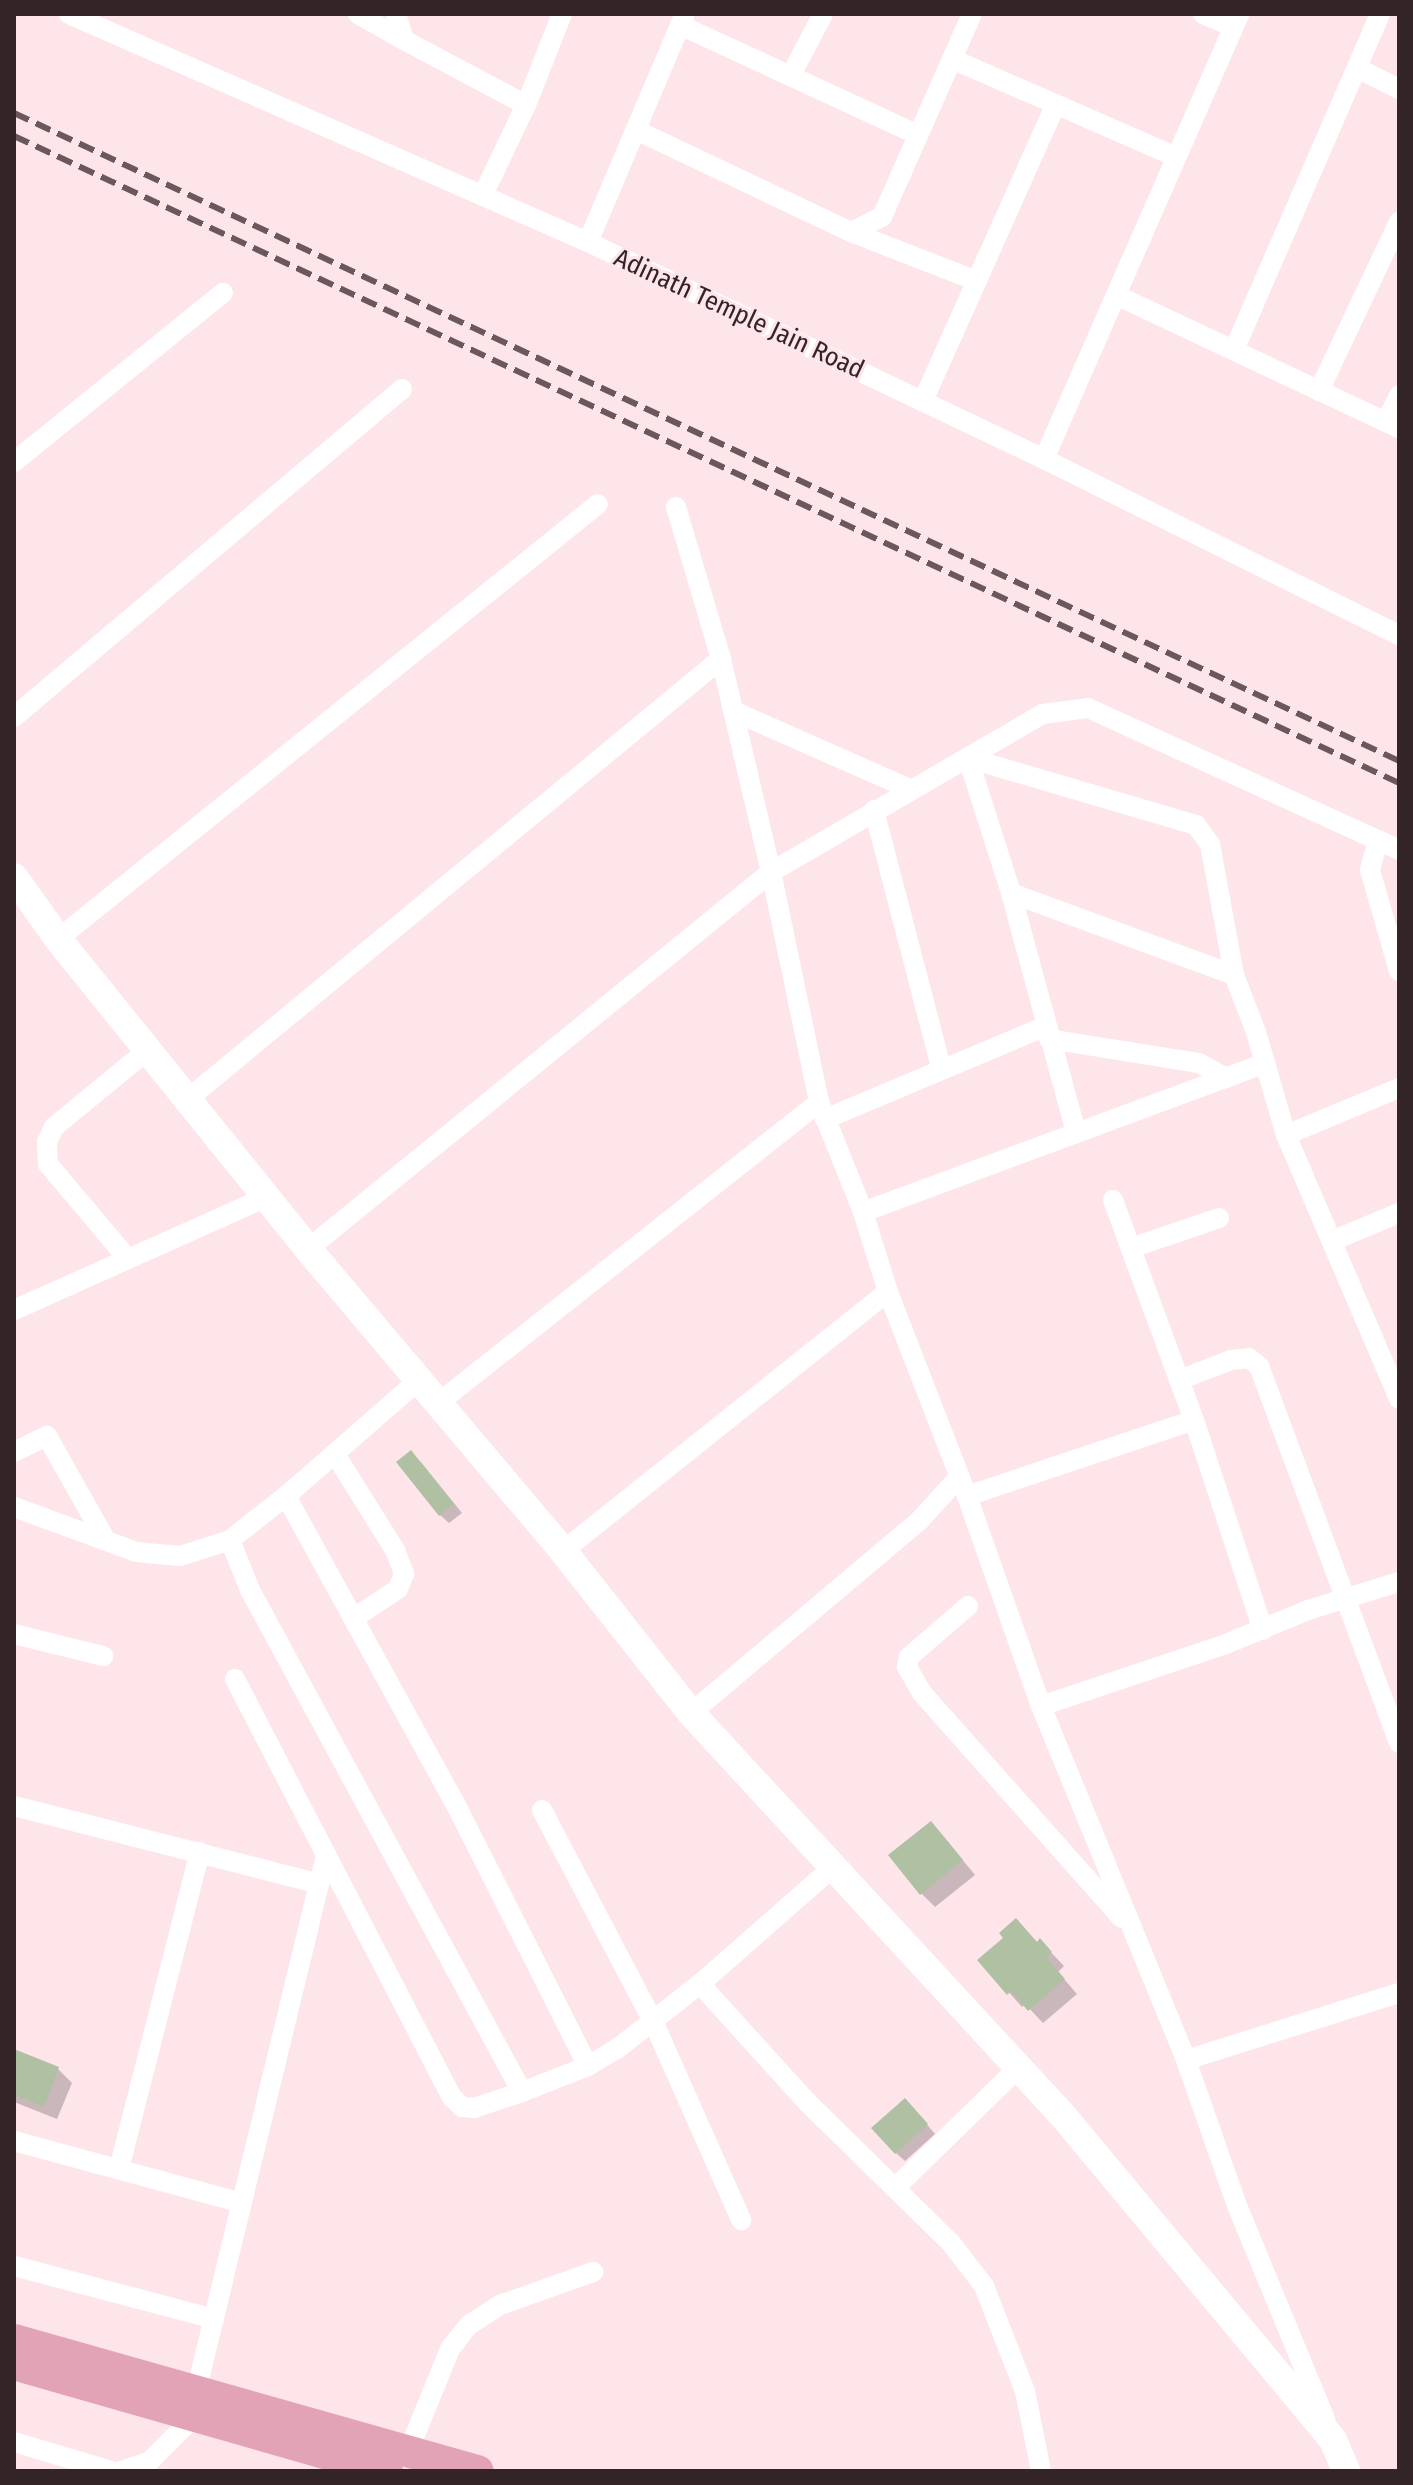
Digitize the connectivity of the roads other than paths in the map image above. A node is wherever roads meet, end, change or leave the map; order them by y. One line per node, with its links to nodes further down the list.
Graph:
1 (69, 14): 21 (street, Adinath Temple Jain Road)
2 (358, 14): 11 (street)
3 (396, 14): 11 (street)
4 (562, 14): 17 (street)
5 (823, 14): 14 (street)
6 (972, 14): 12 (street)
7 (1203, 14): 10 (street)
8 (1380, 14): 13 (street)
9 (683, 20): 14 (street); 18 (street)
10 (1236, 20): 20 (street)
11 (404, 40): 17 (street)
12 (952, 59): 16 (street); 19 (street)
13 (1357, 68): 15 (street); 28 (street)
14 (791, 75): 19 (street)
15 (1399, 89)
16 (1056, 104): 20 (street); 25 (street)
17 (526, 105): 21 (street)
18 (636, 130): 23 (street); 24 (street)
19 (918, 135): 23 (street)
20 (1176, 157): 27 (street)
21 (483, 195): 24 (street, Adinath Temple Jain Road)
22 (1399, 222): 30 (street)
23 (851, 232): 25 (street)
24 (588, 242): 32 (street, Adinath Temple Jain Road)
25 (977, 281): 32 (street)
26 (223, 293): 35 (street)
27 (1116, 295): 28 (street); 34 (street)
28 (1234, 350): 30 (street)
29 (402, 389): 41 (street)
30 (1319, 391): 33 (street)
31 (1399, 395): 33 (street)
32 (923, 401): 34 (street, Adinath Temple Jain Road)
33 (1392, 425)
34 (1044, 459): 38 (street, Adinath Temple Jain Road)
35 (14, 462)
36 (598, 504): 50 (street)
37 (676, 507): 39 (street)
38 (1399, 635)
39 (721, 659): 40 (street); 59 (street)
40 (733, 711): 43 (street); 47 (street)
41 (14, 717)
42 (968, 758): 43 (street); 45 (street); 49 (street); 52 (street)
43 (910, 789): 44 (street)
44 (874, 810): 47 (street); 56 (street)
45 (1378, 840): 46 (street); 51 (street)
46 (1399, 850)
47 (771, 872): 60 (street); 70 (street)
48 (18, 891): 50 (street)
49 (1011, 893): 52 (street); 53 (street)
50 (58, 939): 54 (street)
51 (1399, 971)
52 (1234, 975): 55 (street)
53 (1048, 1033): 56 (street); 57 (street); 61 (street)
54 (149, 1049): 59 (street); 71 (street)
55 (1265, 1063): 57 (street); 62 (street)
56 (941, 1068): 60 (street)
57 (1226, 1078): 61 (street)
58 (1399, 1088): 62 (street)
59 (189, 1098): 63 (street)
60 (822, 1110): 65 (street); 77 (street)
61 (1076, 1133): 65 (street)
62 (1286, 1135): 68 (street)
63 (267, 1197): 70 (street); 71 (street)
64 (1113, 1200): 69 (street)
65 (863, 1212): 72 (street)
66 (1399, 1213): 68 (street)
67 (1219, 1218): 69 (street)
68 (1332, 1241): 76 (street)
69 (1131, 1248): 75 (street)
70 (308, 1249): 74 (street)
71 (128, 1259): 73 (street)
72 (888, 1292): 81 (street); 86 (street)
73 (14, 1310)
74 (419, 1380): 77 (street); 80 (street)
75 (1179, 1380): 78 (street); 88 (street)
76 (1399, 1399)
77 (437, 1404): 86 (street)
78 (1194, 1420): 81 (street); 91 (street)
79 (14, 1452): 84 (street)
80 (335, 1454): 82 (street); 90 (street)
81 (963, 1486): 95 (street); 96 (street)
82 (286, 1496): 85 (street); 90 (street)
83 (14, 1507): 84 (street)
84 (105, 1539): 85 (street)
85 (230, 1540): 111 (street)
86 (563, 1551): 96 (street)
87 (1399, 1582): 88 (street)
88 (1344, 1599): 91 (street); 97 (street)
89 (968, 1606): 104 (street)
90 (354, 1618): 109 (street)
91 (1263, 1630): 95 (street)
92 (14, 1634): 93 (street)
93 (103, 1656)
94 (235, 1679): 101 (street)
95 (1041, 1706): 104 (street)
96 (691, 1713): 102 (street)
97 (1399, 1743)
98 (14, 1806): 100 (street)
99 (542, 1810): 107 (street)
100 (200, 1852): 103 (street); 113 (street)
101 (326, 1855): 103 (street); 111 (street)
102 (833, 1867): 105 (street); 110 (street)
103 (319, 1884): 115 (street)
104 (1132, 1929): 108 (street)
105 (700, 1984): 107 (street); 114 (street)
106 (1399, 1993): 108 (street)
107 (653, 2021): 109 (street); 116 (street)
108 (1186, 2060): 123 (street)
109 (588, 2066): 111 (street)
110 (1018, 2068): 114 (street); 123 (street)
111 (522, 2092)
112 (14, 2141): 113 (street)
113 (119, 2169): 115 (street)
114 (895, 2188): 129 (street)
115 (242, 2203): 119 (street)
116 (741, 2220)
117 (14, 2266): 119 (street)
118 (593, 2272): 125 (street)
119 (214, 2319): 122 (street)
120 (14, 2340): 122 (main road)
121 (14, 2364): 122 (main road)
122 (196, 2404): 125 (main road); 127 (street)
123 (1333, 2440): 130 (street)
124 (14, 2442): 126 (street)
125 (398, 2461): 128 (main road)
126 (111, 2471)
127 (121, 2471)
128 (478, 2471)
129 (1041, 2471)
130 (1346, 2471)

